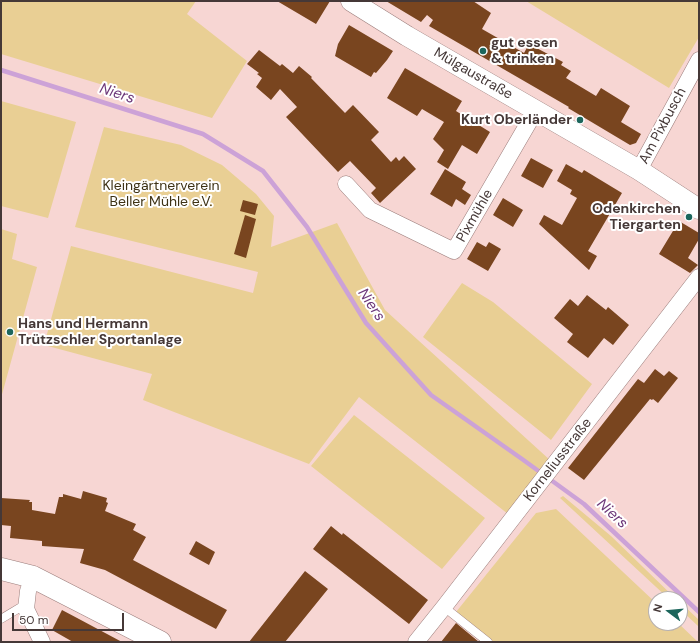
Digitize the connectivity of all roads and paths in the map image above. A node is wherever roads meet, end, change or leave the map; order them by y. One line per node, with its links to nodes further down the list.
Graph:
1 (351, 1): 3 (street, Mülgaustraße)
2 (699, 60): 4 (street, Am Pixbusch)
3 (536, 110): 4 (street, Mülgaustraße); 5 (street, Pixmühle)
4 (639, 170): 6 (street, Mülgaustraße)
5 (346, 184)
6 (699, 209)
7 (699, 277): 11 (street, Korneliusstraße)
8 (1, 569): 9 (main road)
9 (33, 577): 10 (street); 14 (main road)
10 (26, 604): 12 (lane); 13 (street)
11 (444, 607): 15 (street, Korneliusstraße); 16 (lane)
12 (1, 619)
13 (42, 642)
14 (160, 642)
15 (416, 642)
16 (488, 642)

